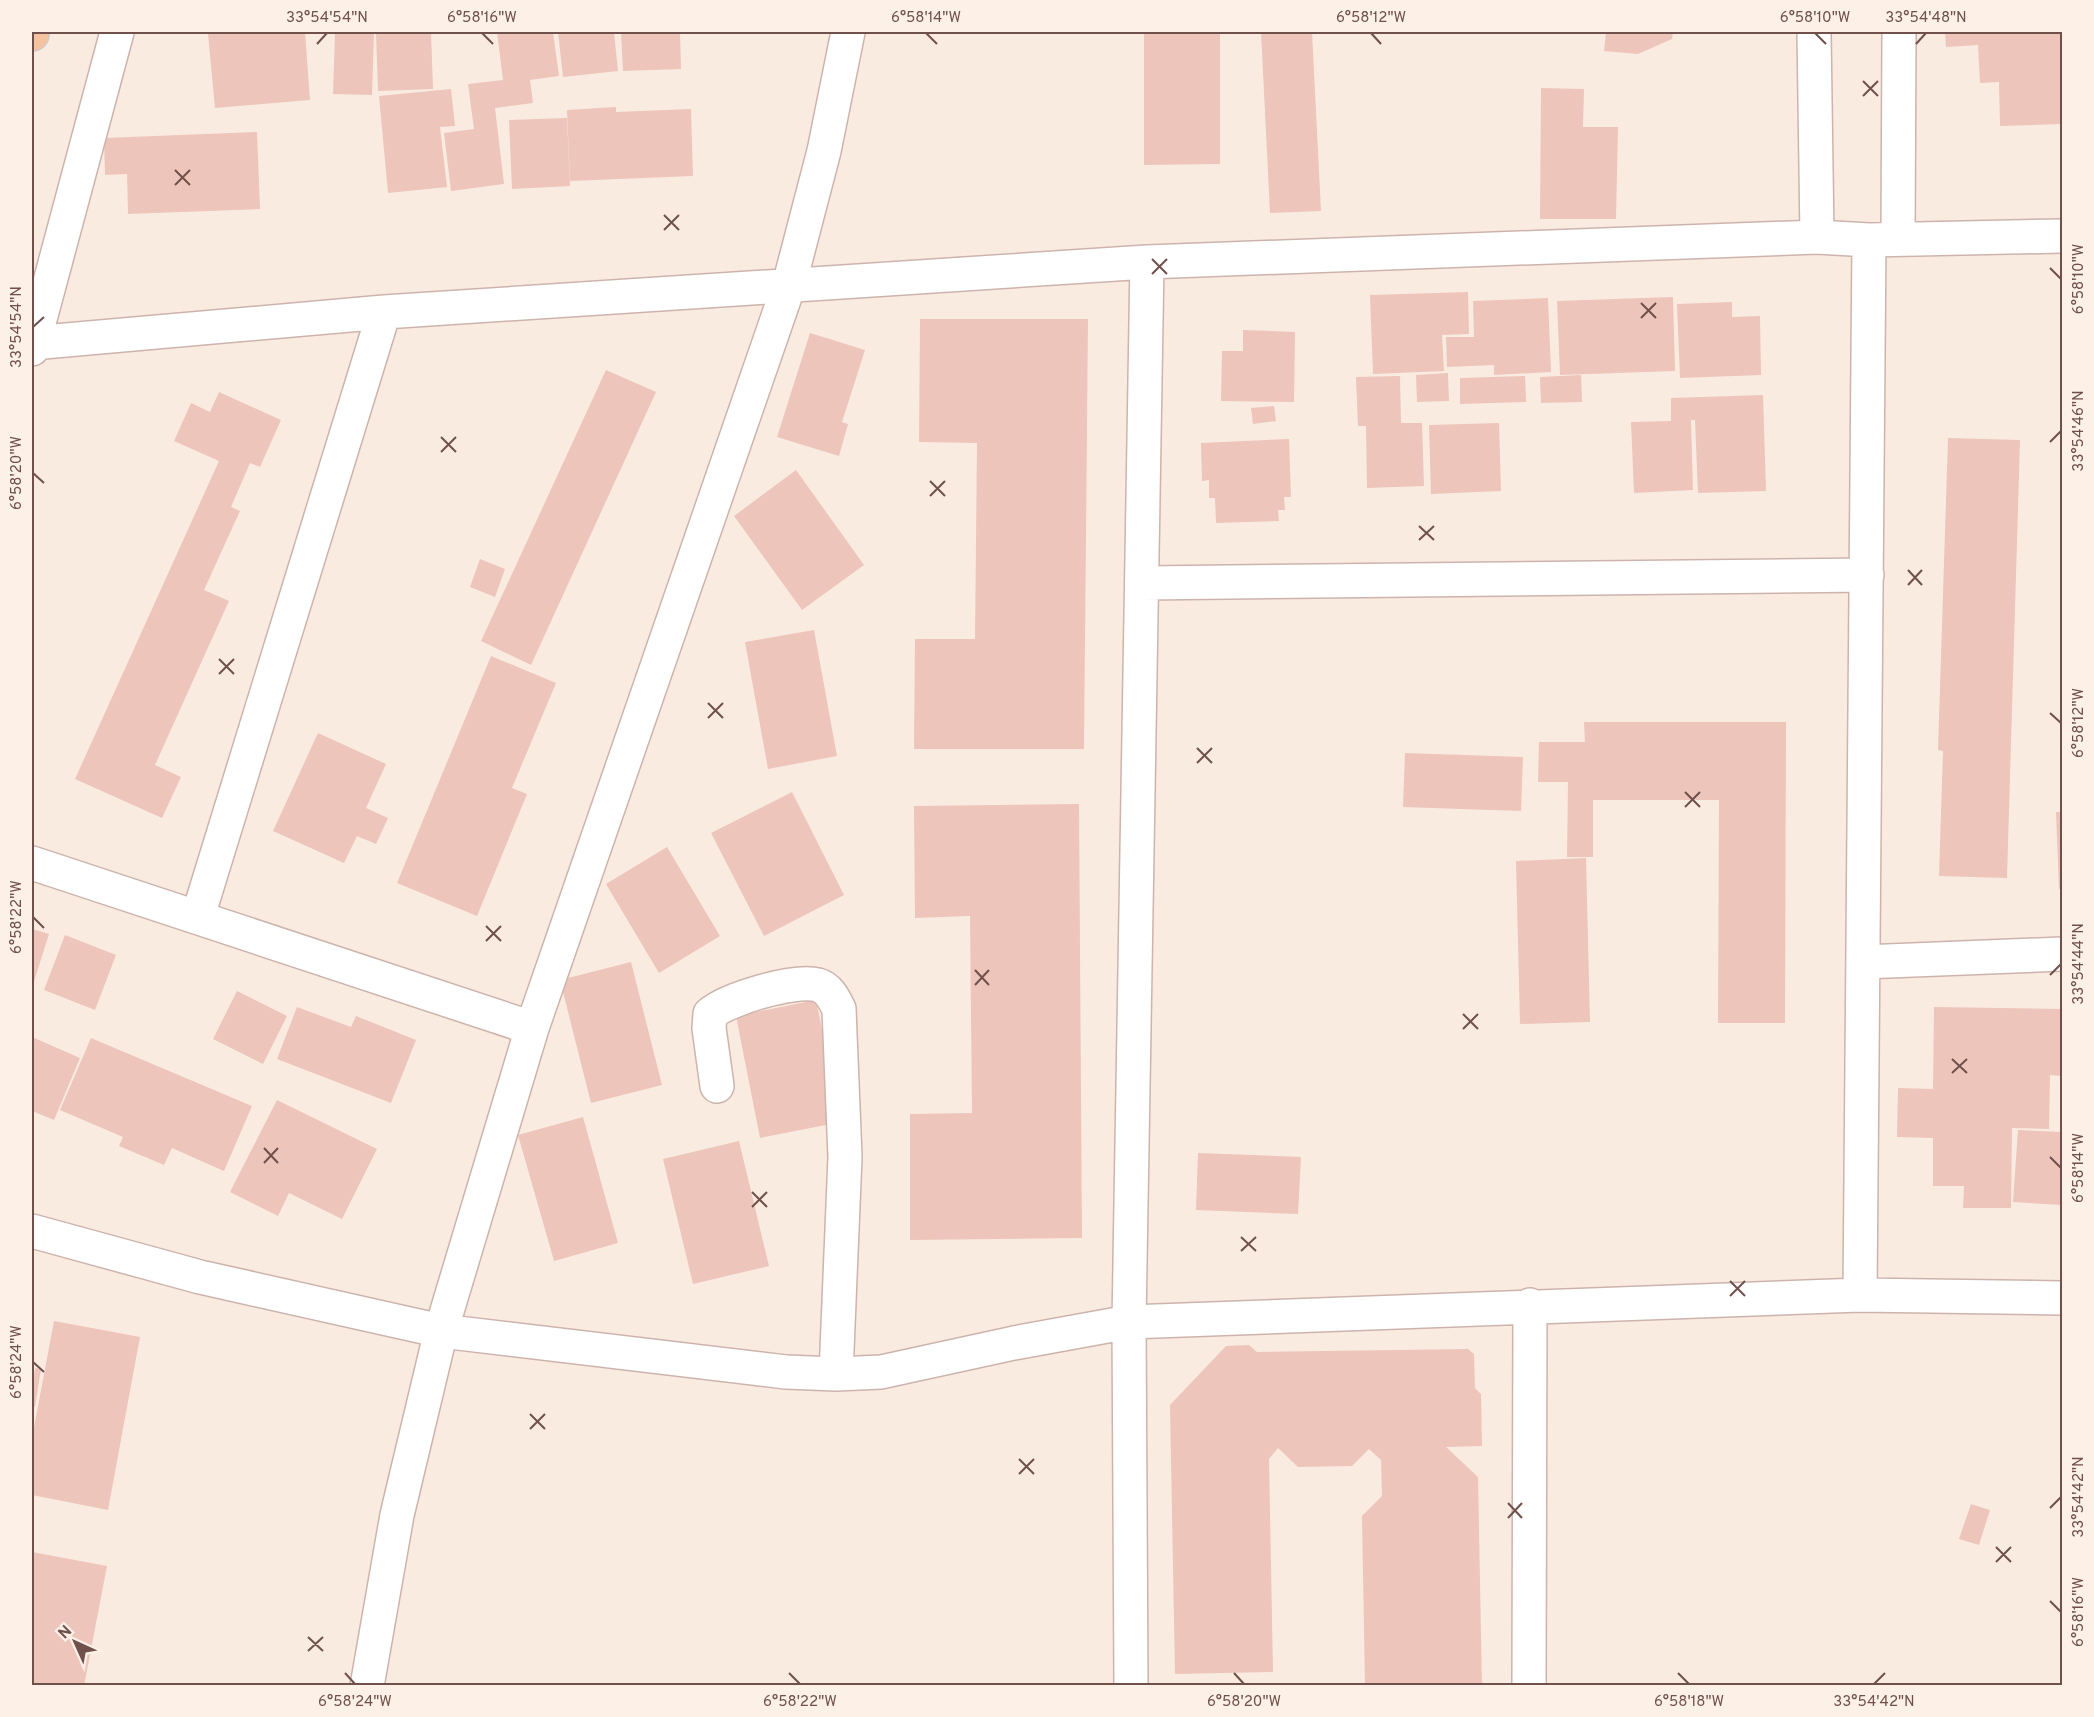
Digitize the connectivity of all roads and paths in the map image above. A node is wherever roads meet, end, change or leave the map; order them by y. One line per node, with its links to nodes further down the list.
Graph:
1 (117, 32): 11 (street)
2 (848, 32): 9 (street)
3 (1814, 32): 6 (street)
4 (1899, 32): 7 (street)
5 (2062, 236): 7 (street)
6 (1817, 237): 7 (street); 8 (street)
7 (1883, 239): 12 (street)
8 (1147, 262): 9 (street); 13 (street)
9 (789, 285): 10 (street); 18 (street)
10 (384, 312): 11 (street); 15 (street)
11 (32, 345)
12 (1867, 575): 13 (street); 17 (street)
13 (1144, 583): 24 (street)
14 (32, 863): 15 (street)
15 (198, 916): 18 (street)
16 (2062, 954): 17 (street)
17 (1863, 962): 21 (street)
18 (532, 1028): 25 (street)
19 (717, 1086): 26 (street)
20 (32, 1230): 25 (street)
21 (1860, 1295): 22 (street); 23 (street)
22 (2062, 1298)
23 (1530, 1305): 24 (street); 29 (street)
24 (1129, 1322): 26 (street); 28 (street)
25 (441, 1331): 26 (street); 27 (street)
26 (836, 1374)
27 (367, 1686)
28 (1131, 1686)
29 (1529, 1686)

